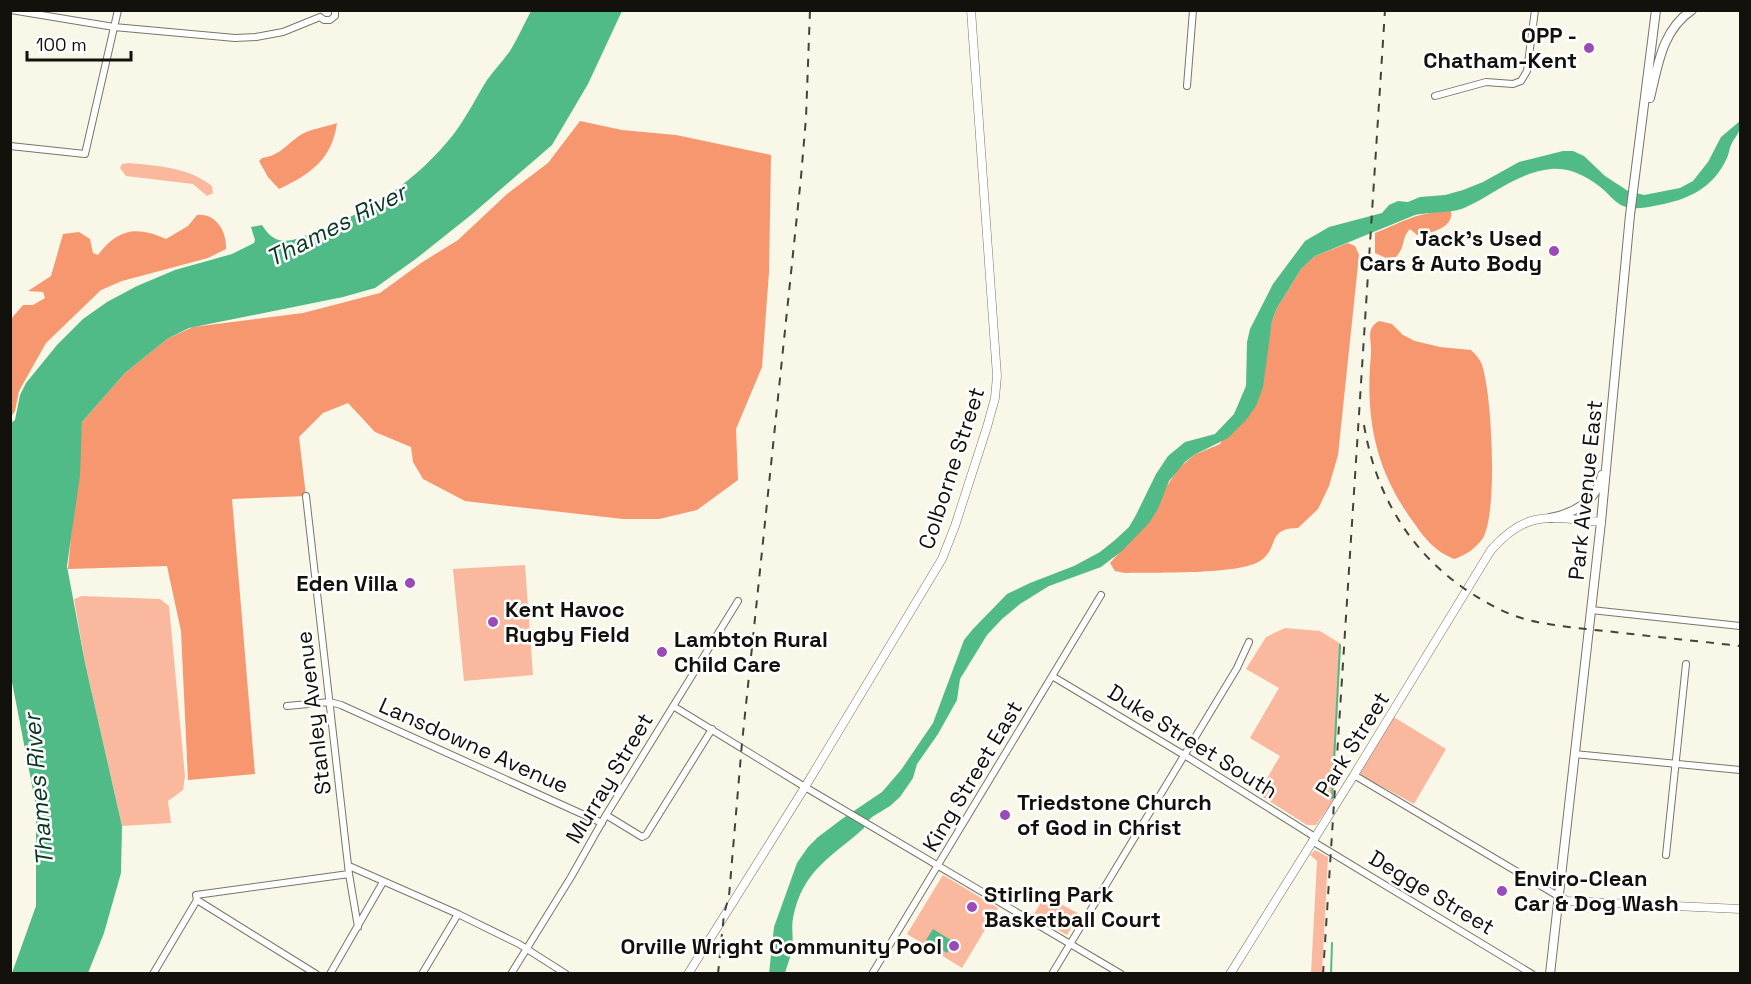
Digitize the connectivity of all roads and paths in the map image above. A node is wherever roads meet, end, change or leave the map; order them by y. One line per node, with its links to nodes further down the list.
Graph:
1 (11, 10): 10 (street)
2 (118, 10): 10 (street)
3 (335, 10): 9 (street)
4 (971, 10): 35 (street, Colborne Street)
5 (1193, 10): 11 (street)
6 (1535, 10): 12 (street)
7 (1656, 10): 13 (main road, Park Avenue East)
8 (1692, 10): 13 (main road)
9 (319, 14): 10 (street)
10 (114, 27): 14 (street)
11 (1186, 86)
12 (1435, 96)
13 (1640, 142): 15 (main road, Park Avenue East)
14 (10, 146)
15 (1607, 452): 17 (main road); 18 (main road, Park Avenue East)
16 (306, 496): 26 (street, Stanley Avenue)
17 (1550, 518): 18 (street); 34 (street, Park Street)
18 (1601, 522): 21 (main road, Park Avenue East)
19 (1101, 595): 25 (street, King Street East)
20 (738, 602): 28 (street, Murray Street)
21 (1591, 610): 22 (street); 30 (main road, Park Avenue East)
22 (1740, 626)
23 (1249, 642): 31 (street)
24 (1686, 664): 32 (street)
25 (1052, 676): 31 (street, Duke Street South); 40 (street, King Street East)
26 (330, 702): 27 (street); 37 (street, Lansdowne Avenue); 41 (street, Stanley Avenue)
27 (287, 706)
28 (673, 706): 29 (street); 36 (street, Murray Street)
29 (712, 729): 35 (street); 36 (street)
30 (1574, 754): 32 (street); 43 (main road, Park Avenue East)
31 (1185, 755): 38 (street, Duke Street South); 48 (street)
32 (1675, 764): 33 (street); 39 (street)
33 (1740, 770)
34 (1354, 776): 38 (street, Park Street); 43 (street)
35 (805, 787): 40 (street); 56 (street, Colborne Street)
36 (606, 815): 37 (street, Murray Street)
37 (602, 824): 49 (street, Murray Street)
38 (1314, 839): 60 (street, Park Street); 61 (street, Degge Street)
39 (1666, 855)
40 (939, 865): 48 (street); 57 (street, King Street East)
41 (349, 870): 42 (street); 44 (street); 47 (street, Stanley Avenue)
42 (383, 882): 46 (street); 47 (street)
43 (1558, 897): 45 (street); 62 (main road, Park Avenue East)
44 (197, 900): 50 (street); 51 (street)
45 (1740, 909)
46 (458, 914): 49 (street); 53 (street)
47 (358, 927): 52 (street)
48 (1070, 944): 58 (street); 59 (street)
49 (527, 949): 54 (street, Murray Street); 55 (street)
50 (153, 974)
51 (316, 974)
52 (330, 974)
53 (422, 974)
54 (511, 974)
55 (566, 974)
56 (688, 974)
57 (872, 974)
58 (1052, 974)
59 (1121, 974)
60 (1230, 974)
61 (1532, 974)
62 (1550, 974)

